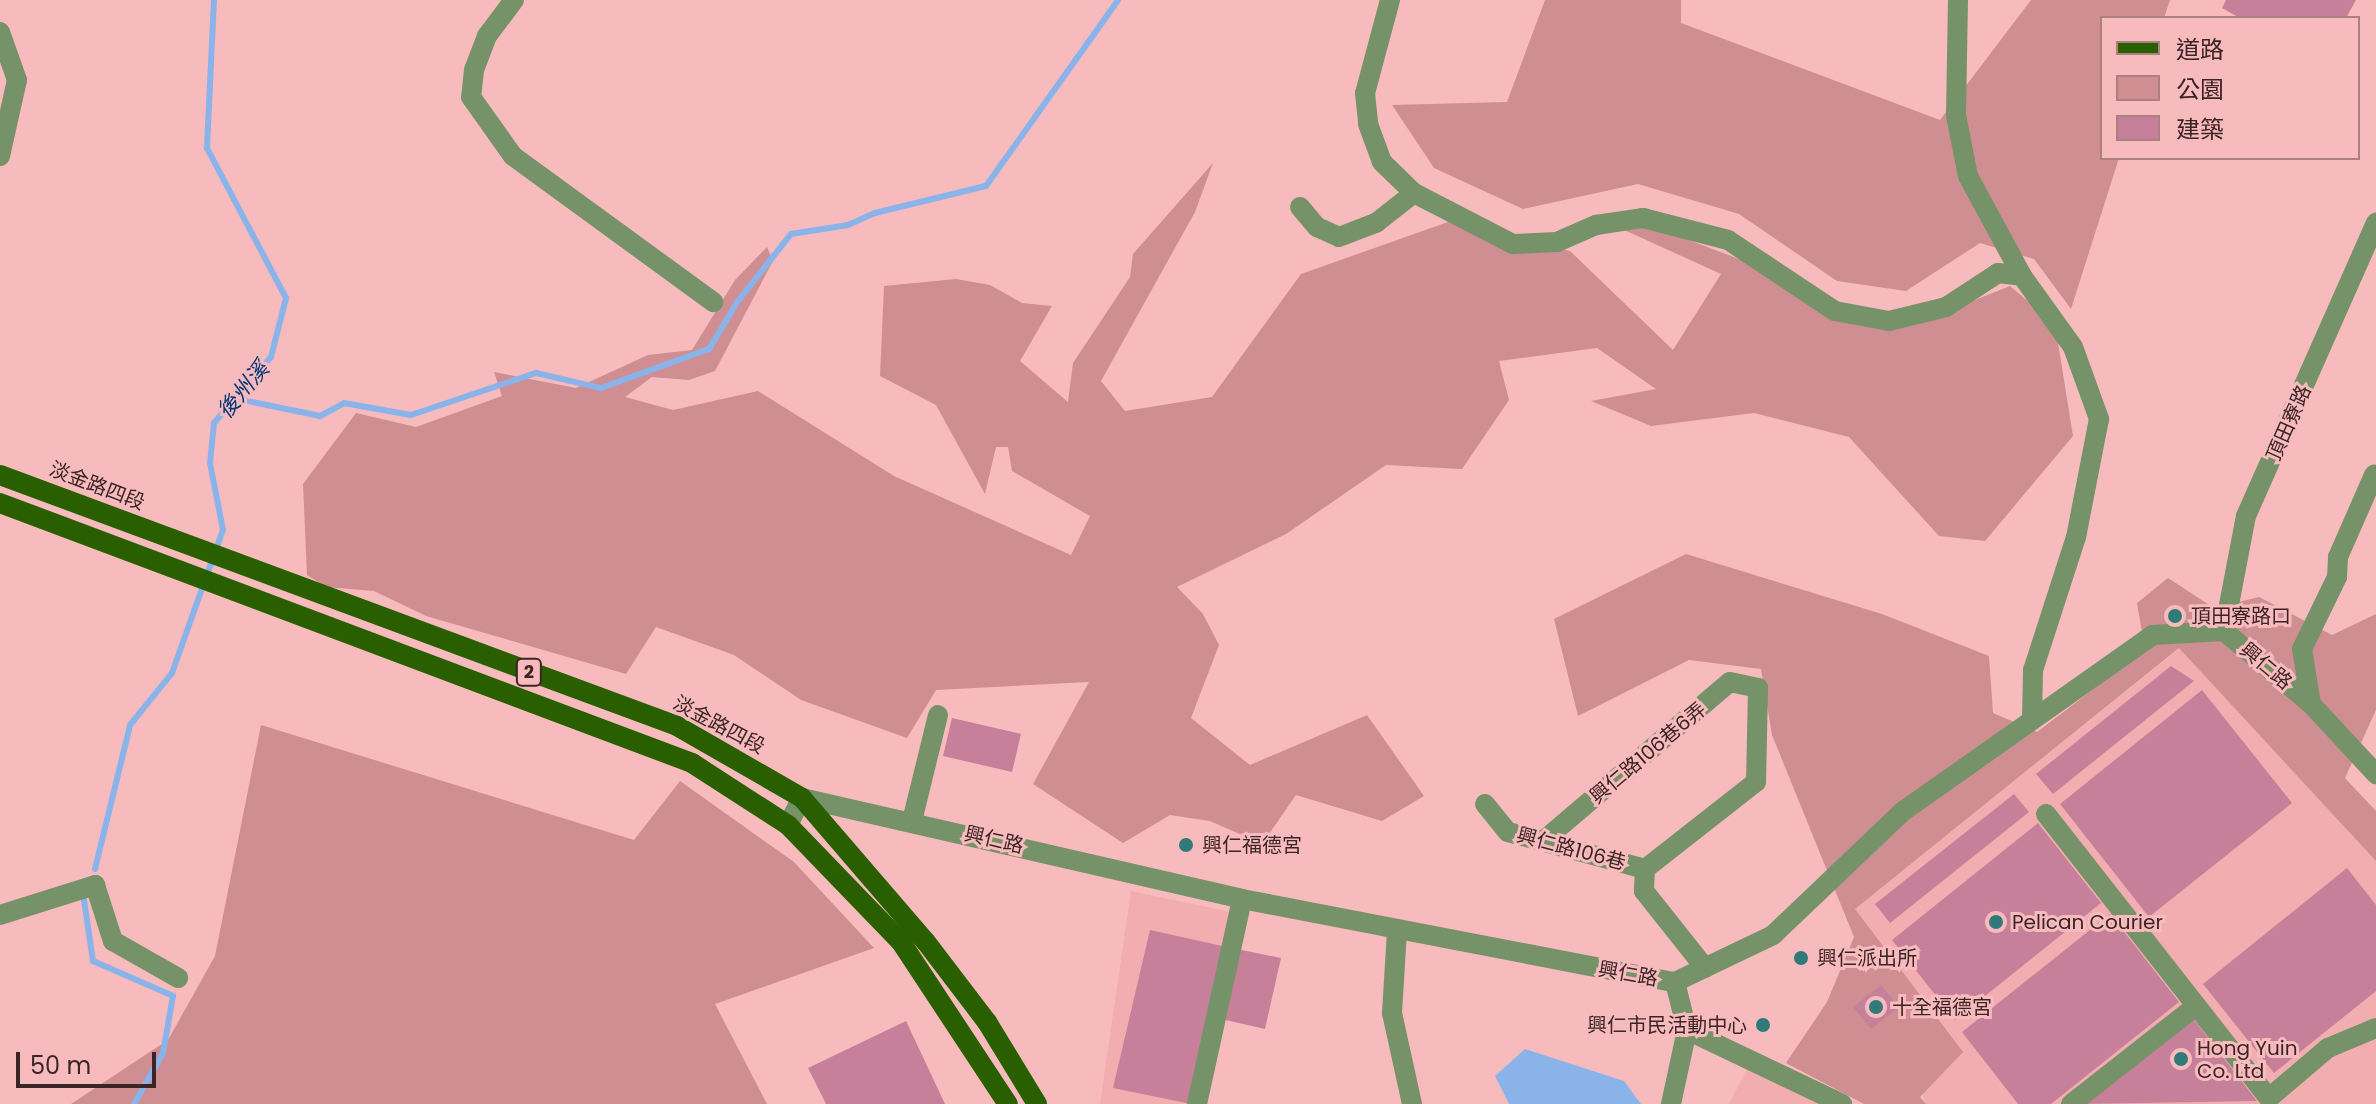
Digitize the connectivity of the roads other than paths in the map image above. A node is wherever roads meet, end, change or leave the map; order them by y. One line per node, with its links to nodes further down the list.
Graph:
1 (514, 0): 10 (street)
2 (1390, 0): 6 (street)
3 (1958, 0): 9 (street)
4 (0, 32): 5 (street)
5 (0, 156)
6 (1414, 193): 7 (street); 9 (street)
7 (1300, 207)
8 (2376, 222): 14 (street, 頂田寮路)
9 (2022, 276): 17 (street)
10 (713, 302)
11 (0, 475): 19 (main road, 淡金路四段 / 2)
12 (2374, 475): 15 (street)
13 (0, 503): 23 (main road, 2)
14 (2224, 631): 15 (street, 興仁路); 17 (street, 興仁路)
15 (2311, 704): 18 (street, 興仁路)
16 (938, 715): 22 (street)
17 (2032, 720): 29 (street, 興仁路)
18 (2376, 774)
19 (802, 798): 22 (street, 興仁路); 23 (street); 36 (main road, 淡金路四段 / 2)
20 (1485, 804): 24 (street, 興仁路106巷)
21 (2046, 814): 32 (street)
22 (912, 821): 26 (street, 興仁路)
23 (788, 825): 35 (main road, 2)
24 (1543, 841): 25 (street, 興仁路106巷); 25 (street, 興仁路106巷6弄)
25 (1645, 869): 29 (street, 興仁路106巷)
26 (1242, 899): 28 (street, 興仁路); 37 (street)
27 (0, 915): 30 (street)
28 (1397, 931): 31 (street, 興仁路); 38 (street)
29 (1705, 968): 31 (street, 興仁路)
30 (178, 978)
31 (1675, 982): 34 (street)
32 (2196, 1006): 33 (street); 41 (street)
33 (2376, 1028)
34 (1687, 1030): 39 (street); 40 (street)
35 (1008, 1104)
36 (1037, 1104)
37 (1197, 1104)
38 (1412, 1104)
39 (1671, 1104)
40 (1842, 1104)
41 (2071, 1104)

